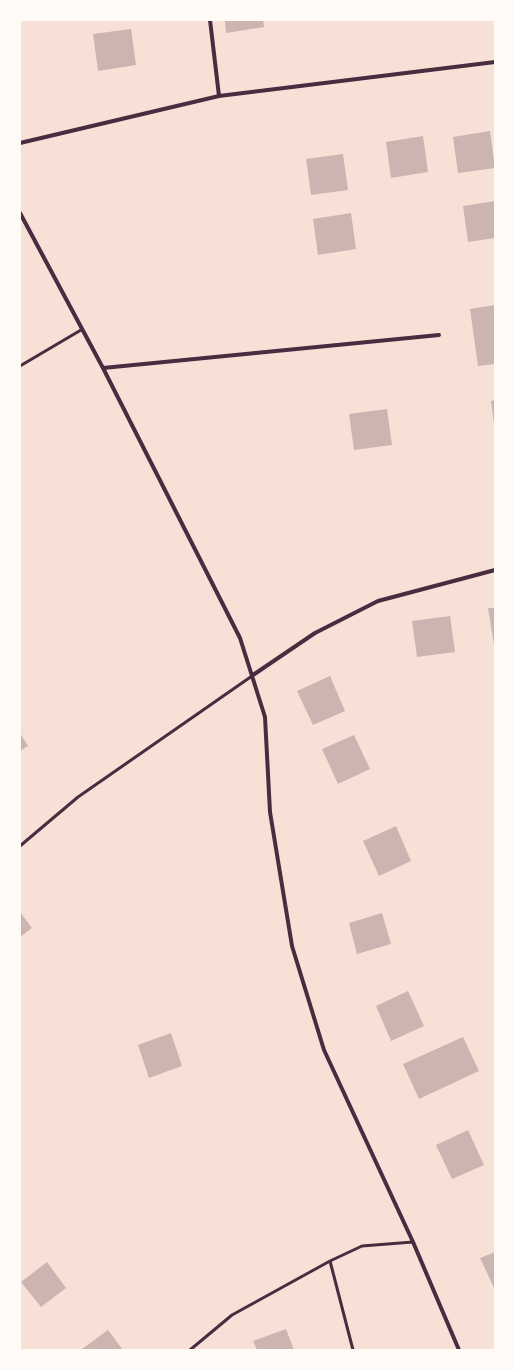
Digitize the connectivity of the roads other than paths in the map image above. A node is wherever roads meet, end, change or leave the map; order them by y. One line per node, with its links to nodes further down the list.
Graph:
1 (210, 20): 3 (street)
2 (495, 62): 3 (street)
3 (220, 96): 4 (street)
4 (20, 143)
5 (20, 213): 6 (street)
6 (81, 330): 8 (lane); 9 (street)
7 (439, 335): 9 (street)
8 (20, 366)
9 (103, 368): 11 (street)
10 (495, 570): 11 (street)
11 (254, 675): 12 (lane); 13 (street)
12 (20, 846)
13 (413, 1242): 14 (lane); 17 (street)
14 (330, 1261): 15 (lane); 16 (lane)
15 (190, 1350)
16 (353, 1350)
17 (459, 1350)

